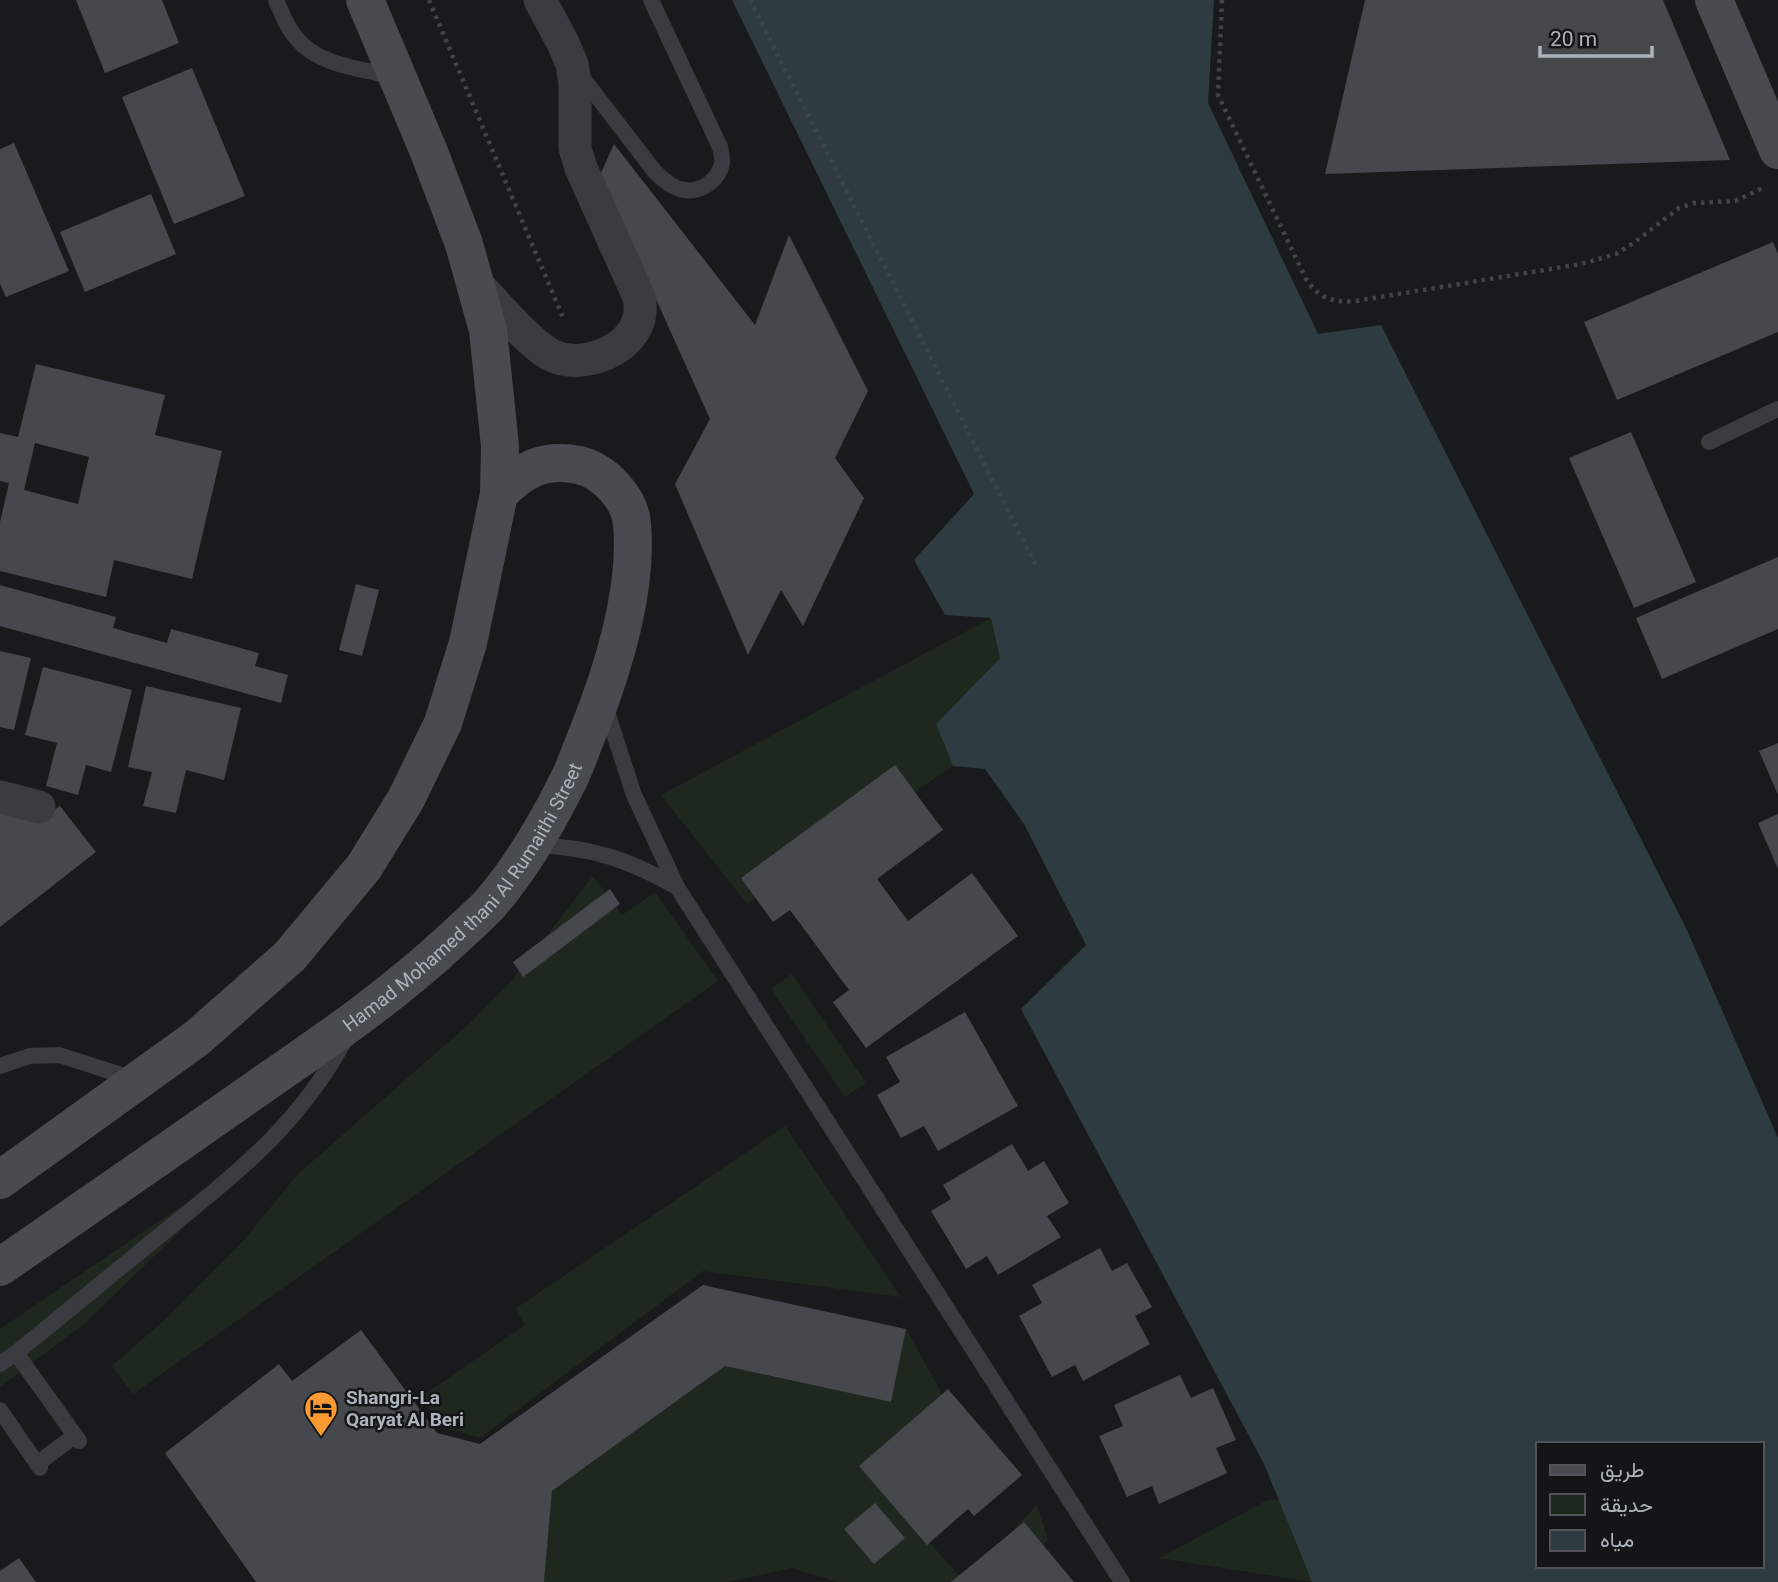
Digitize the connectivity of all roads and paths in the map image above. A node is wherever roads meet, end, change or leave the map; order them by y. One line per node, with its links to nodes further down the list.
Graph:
1 (276, 0): 10 (lane)
2 (365, 0): 10 (main road)
3 (429, 0): 13 (path)
4 (540, 0): 9 (street)
5 (651, 0): 9 (lane)
6 (750, 0): 17 (path)
7 (1222, 0): 11 (path)
8 (1714, 0): 11 (main road)
9 (572, 64): 13 (street)
10 (398, 78): 12 (main road)
11 (1773, 168)
12 (473, 280): 13 (street); 16 (main road)
13 (581, 360)
14 (1778, 410): 15 (lane)
15 (1709, 442)
16 (499, 494): 18 (main road, Hamad Mohamed thani Al Rumaithi Street); 25 (main road)
17 (1037, 568)
18 (602, 697): 21 (main road, Hamad Mohamed thani Al Rumaithi Street); 22 (lane)
19 (0, 797): 20 (street)
20 (39, 807)
21 (534, 845): 22 (lane); 23 (main road, Hamad Mohamed thani Al Rumaithi Street)
22 (677, 887): 31 (lane)
23 (355, 1021): 27 (main road, Hamad Mohamed thani Al Rumaithi Street); 28 (lane)
24 (0, 1066): 25 (lane)
25 (140, 1081): 26 (main road)
26 (0, 1180)
27 (0, 1267)
28 (16, 1353): 29 (lane); 30 (lane)
29 (0, 1364)
30 (0, 1410)
31 (1122, 1582)

